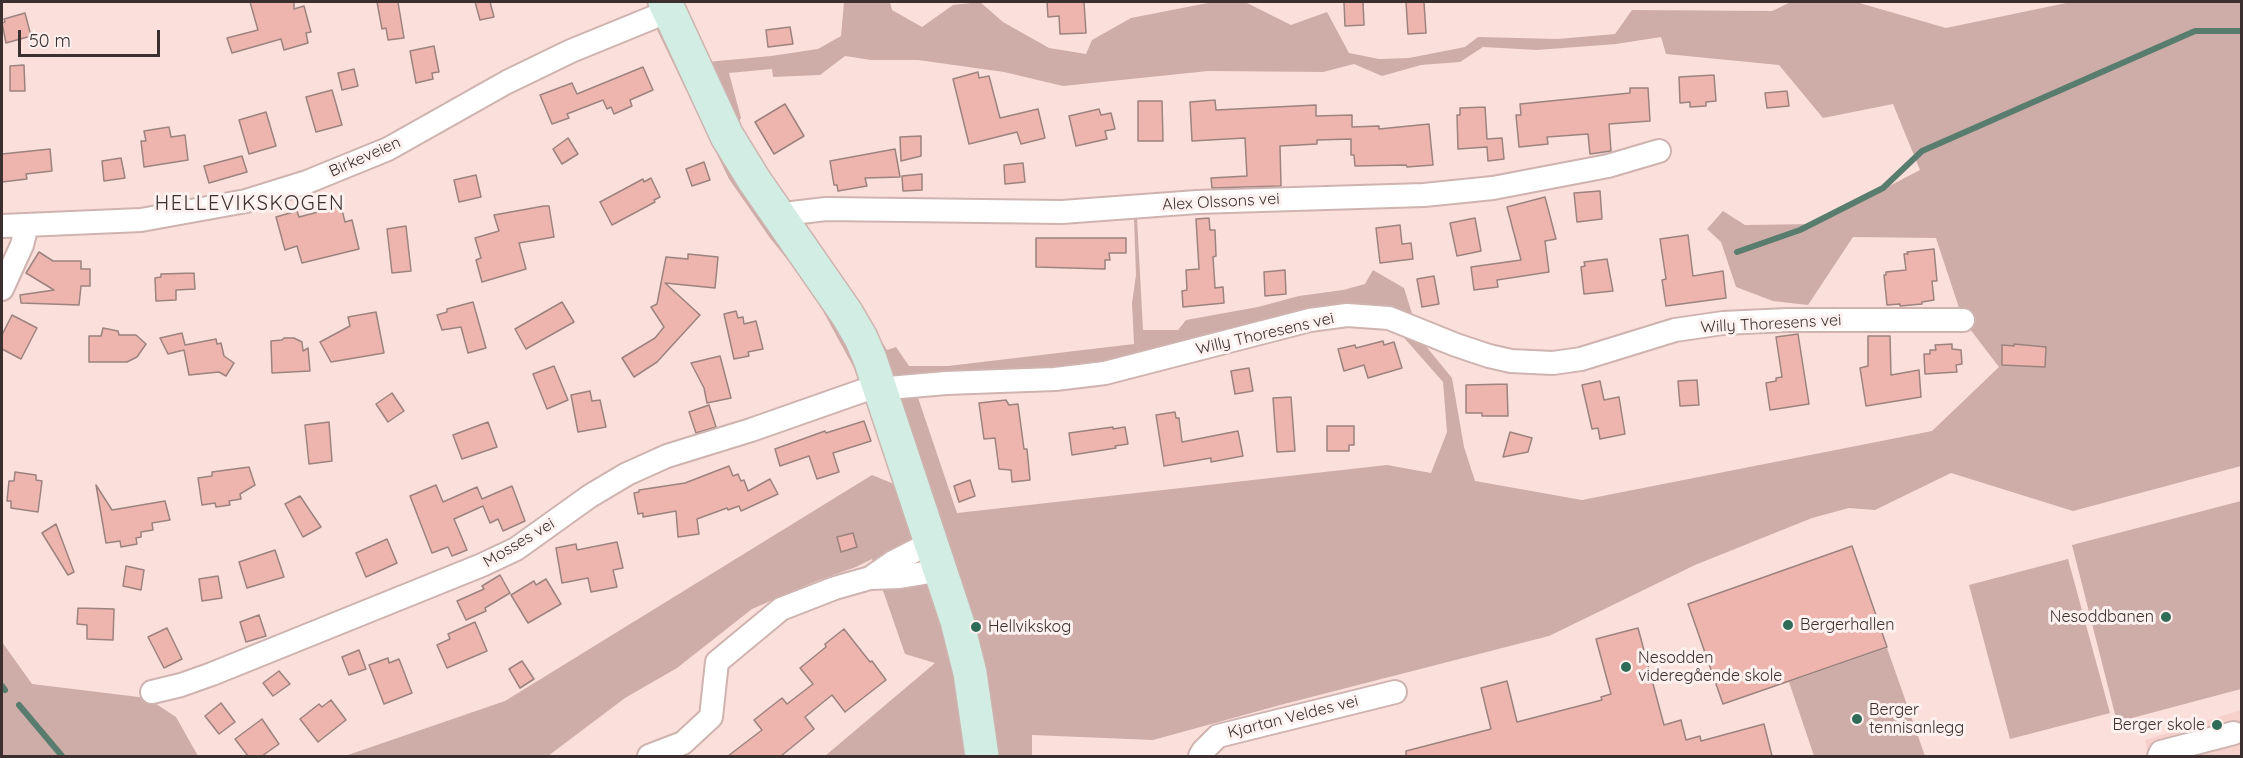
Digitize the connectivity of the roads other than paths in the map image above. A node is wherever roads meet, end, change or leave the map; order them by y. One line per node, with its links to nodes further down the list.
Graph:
1 (667, 6): 3 (main road); 4 (street, Birkeveien)
2 (1659, 151): 3 (street, Alex Olssons vei)
3 (781, 219): 8 (main road)
4 (27, 225): 5 (street, Birkeveien); 6 (street)
5 (2, 226)
6 (2, 288)
7 (1963, 320): 8 (street, Willy Thoresens vei)
8 (880, 389): 9 (main road); 10 (street, Mosses vei)
9 (937, 556): 13 (street); 14 (main road)
10 (152, 692)
11 (1395, 692): 15 (street, Kjartan Veldes vei)
12 (2234, 733): 16 (street)
13 (649, 756)
14 (982, 756)
15 (1200, 756)
16 (2159, 756)

